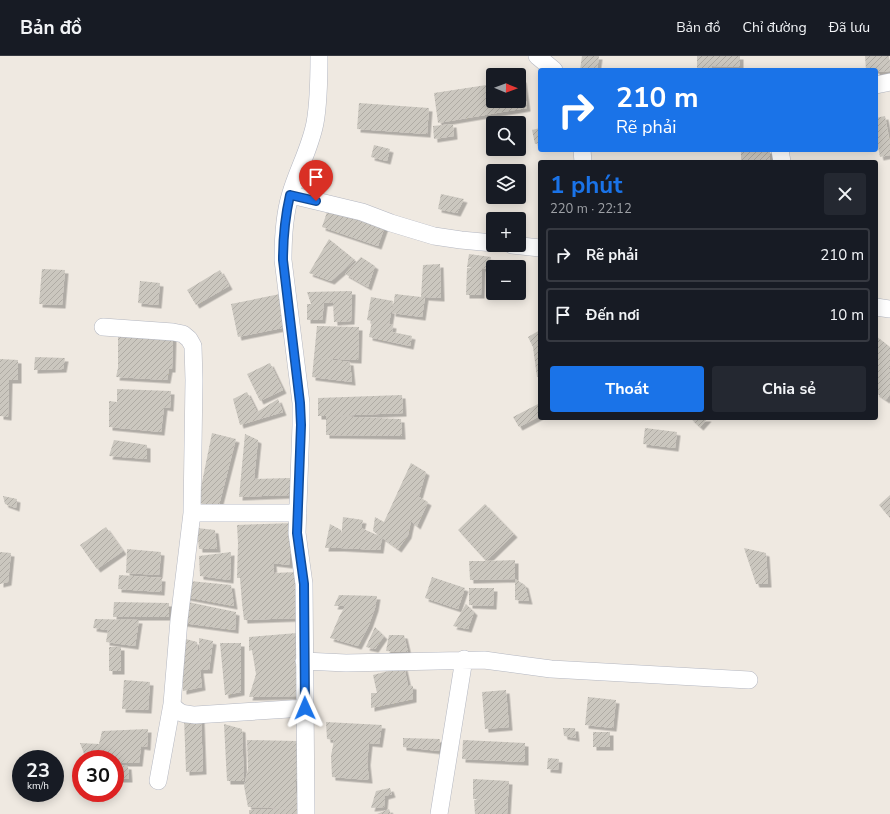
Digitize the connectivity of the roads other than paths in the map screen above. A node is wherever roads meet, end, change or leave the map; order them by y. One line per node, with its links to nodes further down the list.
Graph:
1 (319, 56): 6 (street)
2 (537, 56): 3 (street)
3 (552, 68)
4 (890, 82): 5 (street)
5 (878, 85)
6 (290, 195): 7 (street); 14 (street)
7 (486, 242)
8 (526, 246): 9 (street)
9 (538, 248)
10 (878, 307): 11 (street)
11 (890, 309)
12 (103, 327): 13 (street)
13 (192, 513): 14 (street); 18 (street)
14 (298, 513): 16 (street)
15 (464, 660): 16 (street); 17 (street); 22 (street)
16 (304, 661): 19 (street)
17 (749, 680)
18 (172, 704): 19 (street); 20 (street)
19 (305, 708): 21 (street)
20 (158, 781)
21 (306, 814)
22 (439, 814)

